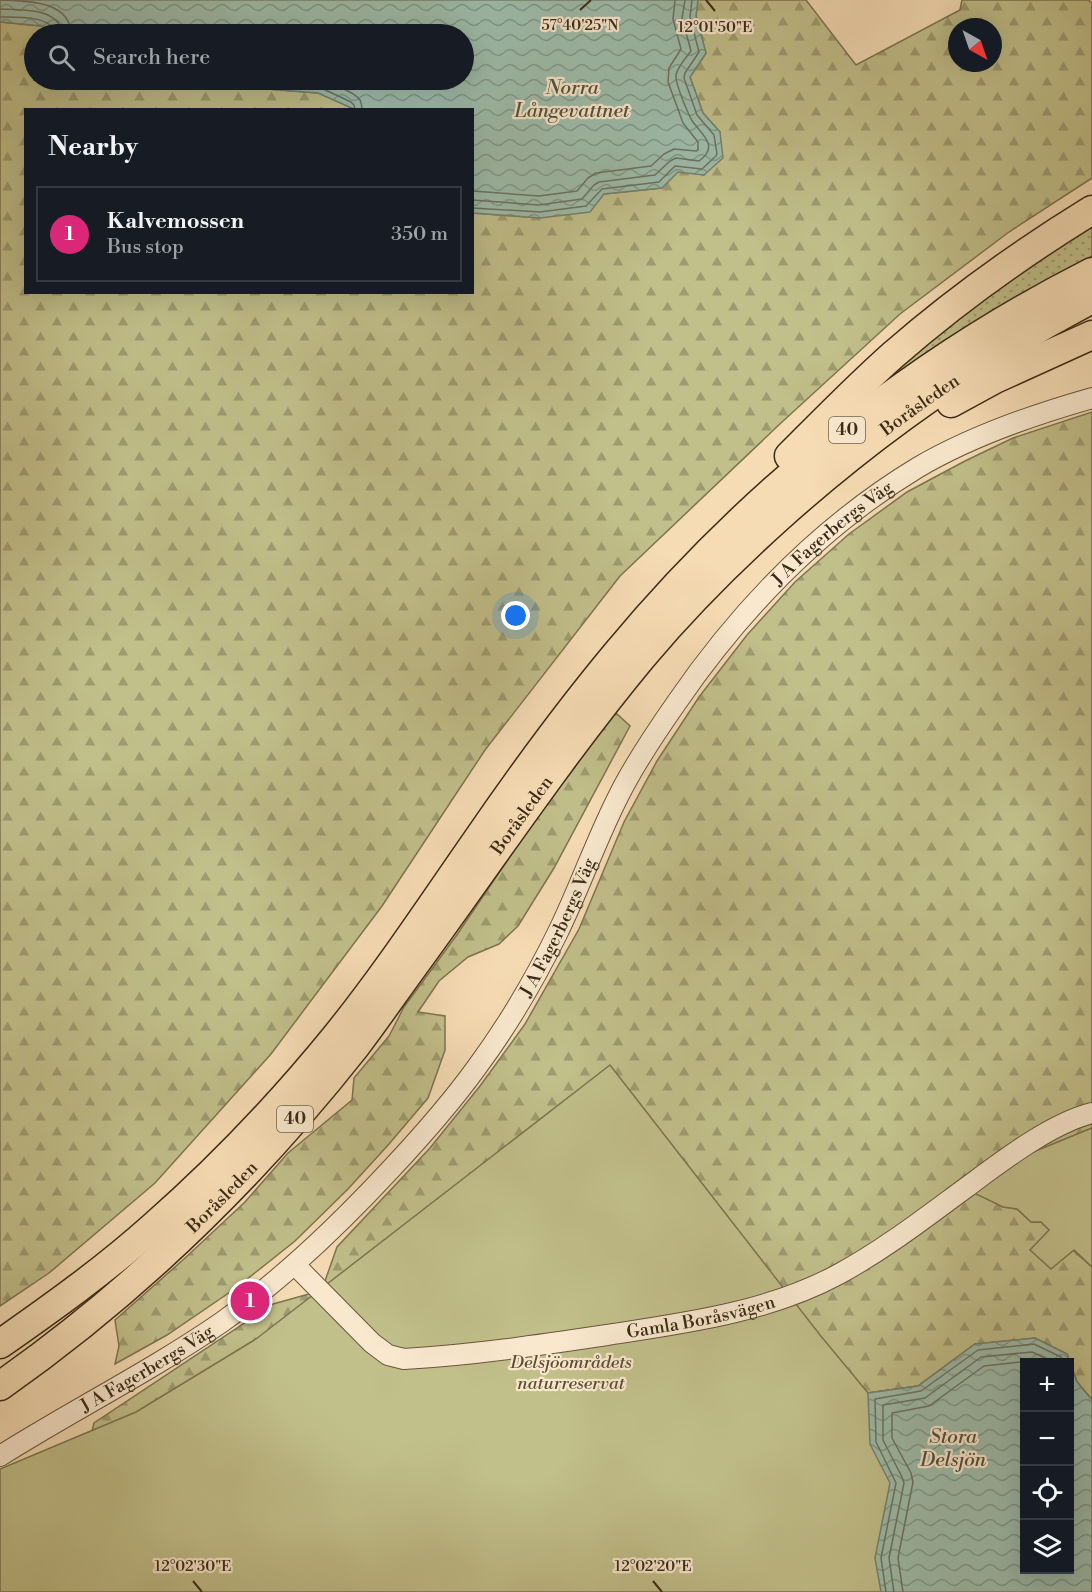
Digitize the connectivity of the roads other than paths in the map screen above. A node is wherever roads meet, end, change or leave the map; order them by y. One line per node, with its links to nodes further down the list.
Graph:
1 (1092, 210): 7 (highway)
2 (1092, 272): 7 (highway, Boråsleden / 40)
3 (1092, 299): 6 (highway, Boråsleden / 40)
4 (1092, 335): 6 (highway)
5 (1092, 398): 9 (street, J A Fagerbergs Väg)
6 (823, 477): 11 (highway, Boråsleden / 40)
7 (667, 595): 10 (highway, Boråsleden / 40)
8 (1092, 1113): 9 (street, Gamla Boråsvägen)
9 (295, 1264): 12 (street, J A Fagerbergs Väg)
10 (0, 1344)
11 (0, 1386)
12 (0, 1456)

